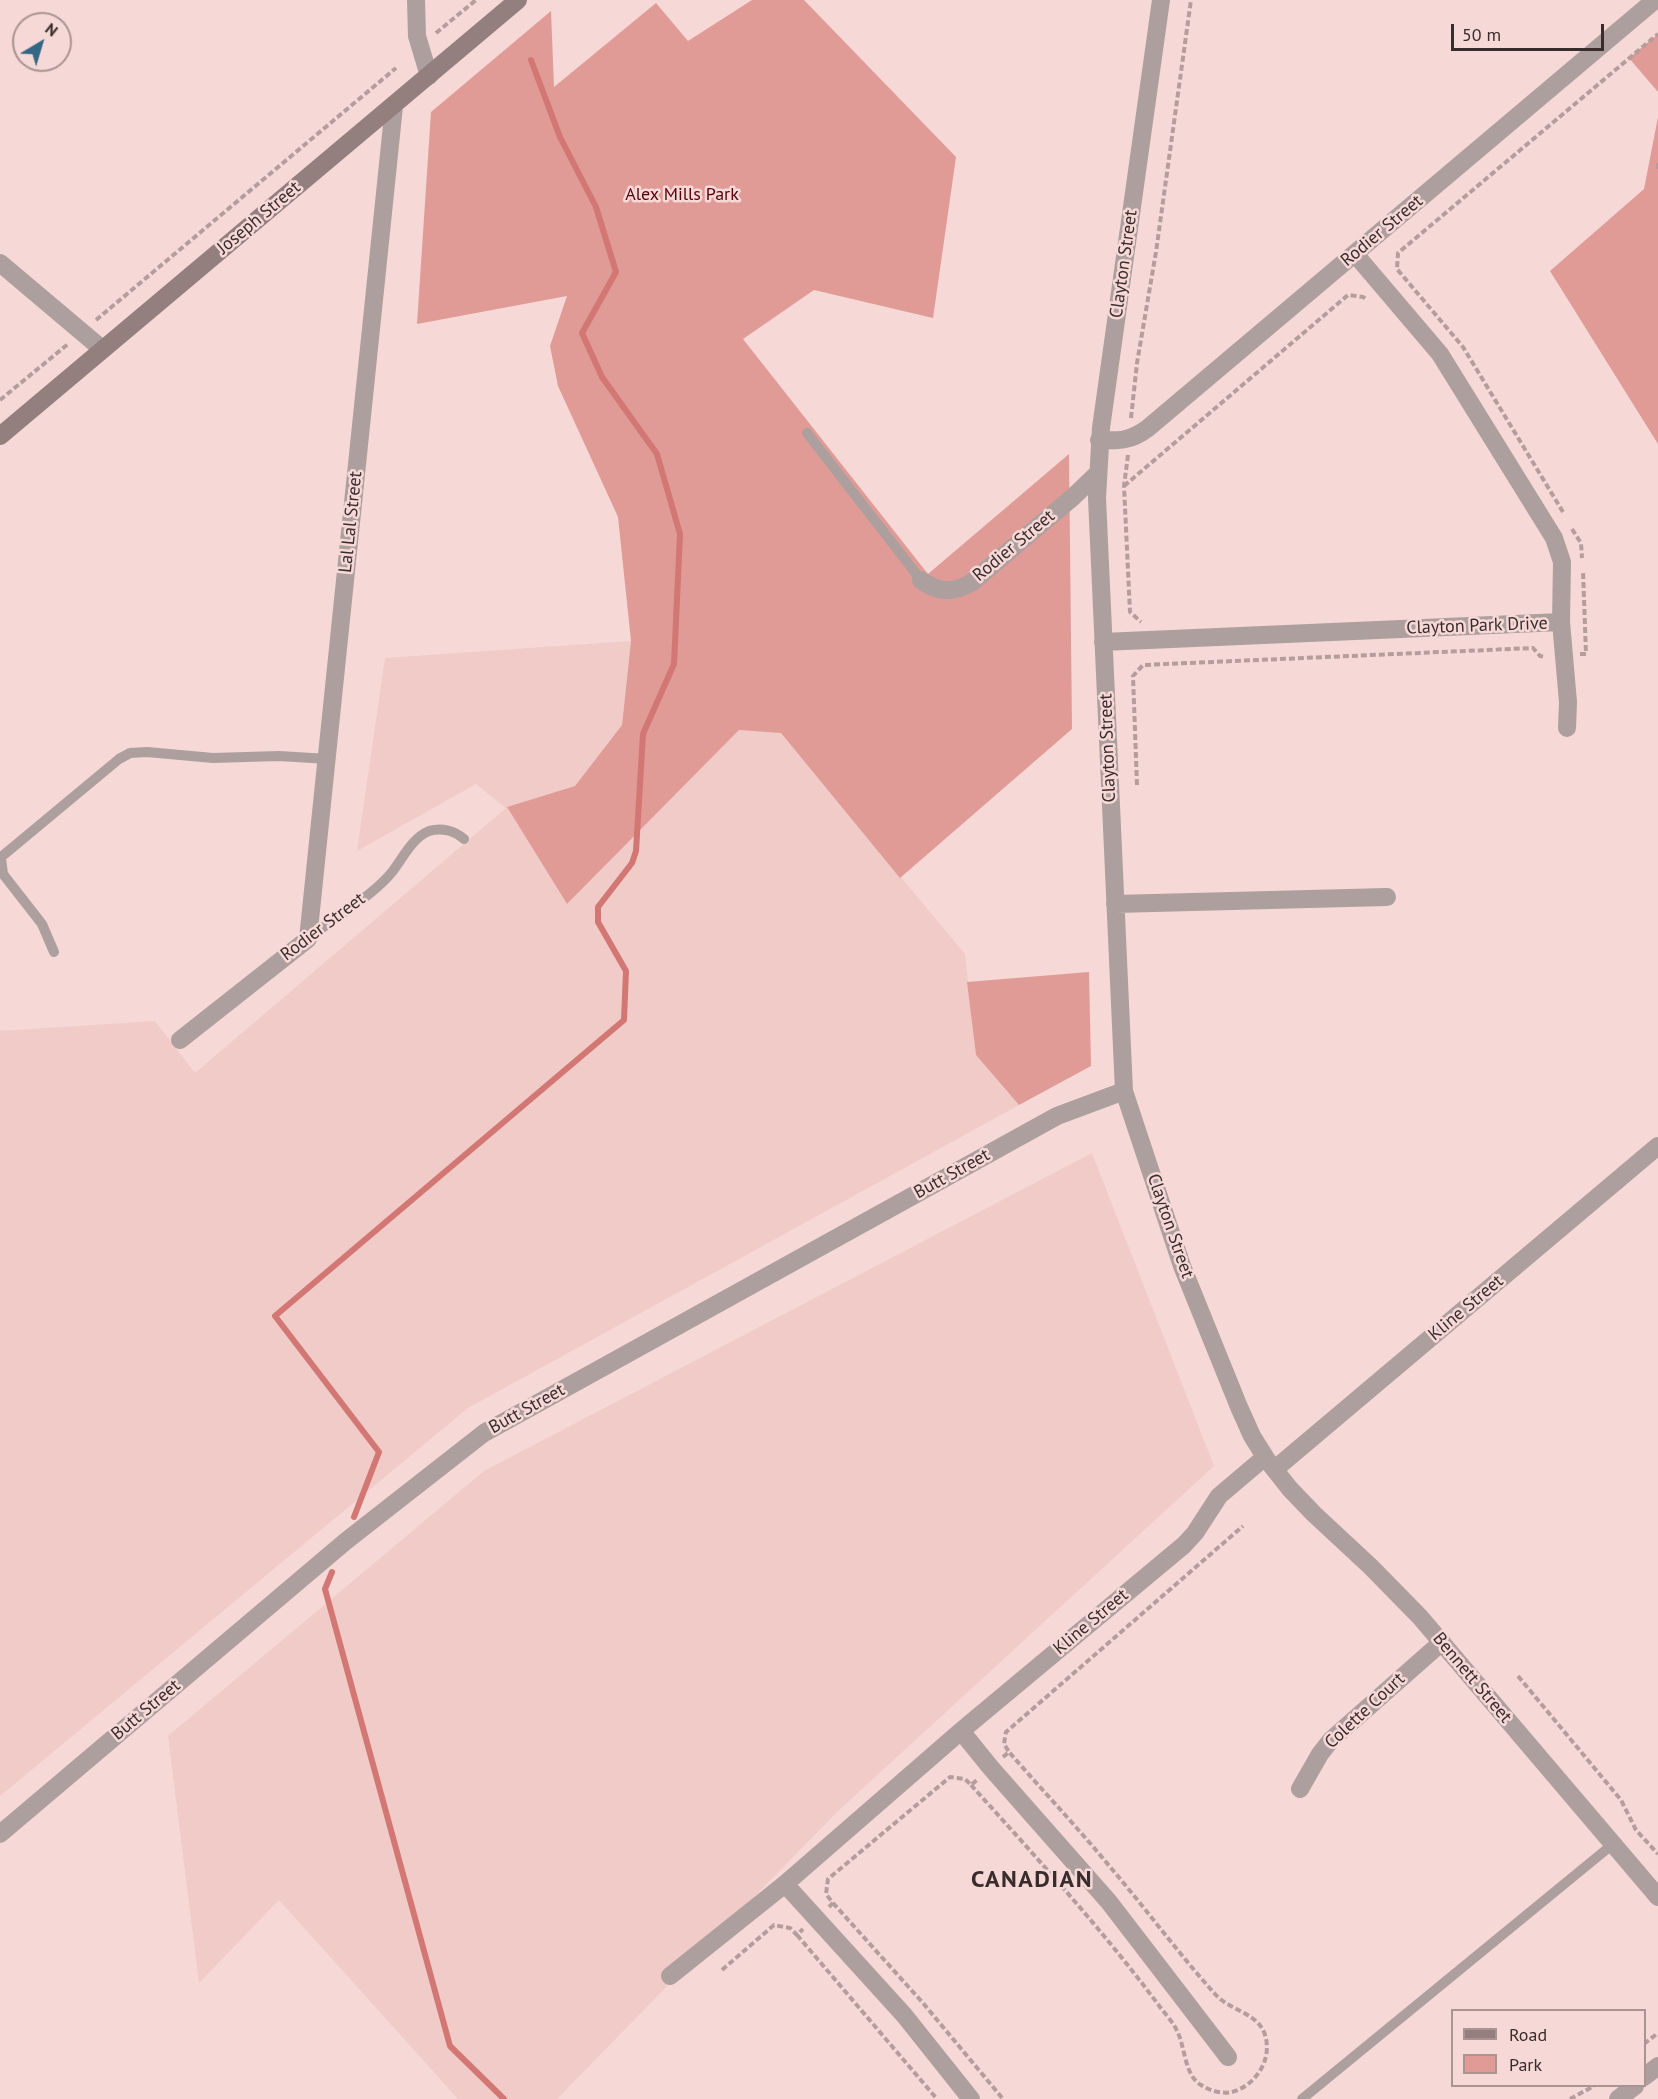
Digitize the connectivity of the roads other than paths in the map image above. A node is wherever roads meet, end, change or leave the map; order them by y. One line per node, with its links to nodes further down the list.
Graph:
1 (416, 0): 5 (street)
2 (518, 0): 5 (street, Joseph Street)
3 (1161, 0): 12 (street, Clayton Street)
4 (1655, 0): 7 (street, Rodier Street)
5 (429, 76): 6 (street, Joseph Street)
6 (394, 105): 9 (street, Joseph Street); 18 (street, Lal Lal Street)
7 (1355, 254): 12 (street, Rodier Street); 15 (street, Clayton Park Drive)
8 (0, 263): 9 (street)
9 (102, 349): 11 (street, Joseph Street)
10 (807, 433): 14 (lane)
11 (0, 436)
12 (1099, 440): 13 (street, Clayton Street)
13 (1097, 474): 14 (street, Rodier Street); 16 (street, Clayton Street)
14 (921, 580)
15 (1561, 622): 16 (street, Clayton Park Drive); 17 (street)
16 (1103, 642): 22 (street, Clayton Street)
17 (1567, 728)
18 (327, 759): 20 (lane); 23 (street, Lal Lal Street)
19 (464, 839): 23 (lane, Rodier Street)
20 (0, 858): 24 (lane)
21 (1387, 897): 22 (street)
22 (1114, 904): 26 (street, Clayton Street)
23 (308, 939): 25 (street, Rodier Street)
24 (54, 952)
25 (180, 1040)
26 (1124, 1091): 28 (street, Clayton Street); 32 (street, Butt Street)
27 (1658, 1146): 28 (street, Kline Street)
28 (1270, 1463): 29 (street, Bennett Street); 30 (street, Kline Street)
29 (1442, 1642): 31 (street, Colette Court); 33 (street, Bennett Street)
30 (961, 1731): 34 (street, Kline Street); 37 (street)
31 (1300, 1789)
32 (0, 1834)
33 (1613, 1844): 35 (street, Bennett Street); 42 (lane)
34 (785, 1884): 36 (street, Kline Street); 41 (street)
35 (1658, 1897)
36 (670, 1976)
37 (1228, 2057)
38 (1658, 2066): 39 (street)
39 (1646, 2075)
40 (1633, 2087): 43 (street)
41 (971, 2099)
42 (1302, 2099)
43 (1618, 2099)

